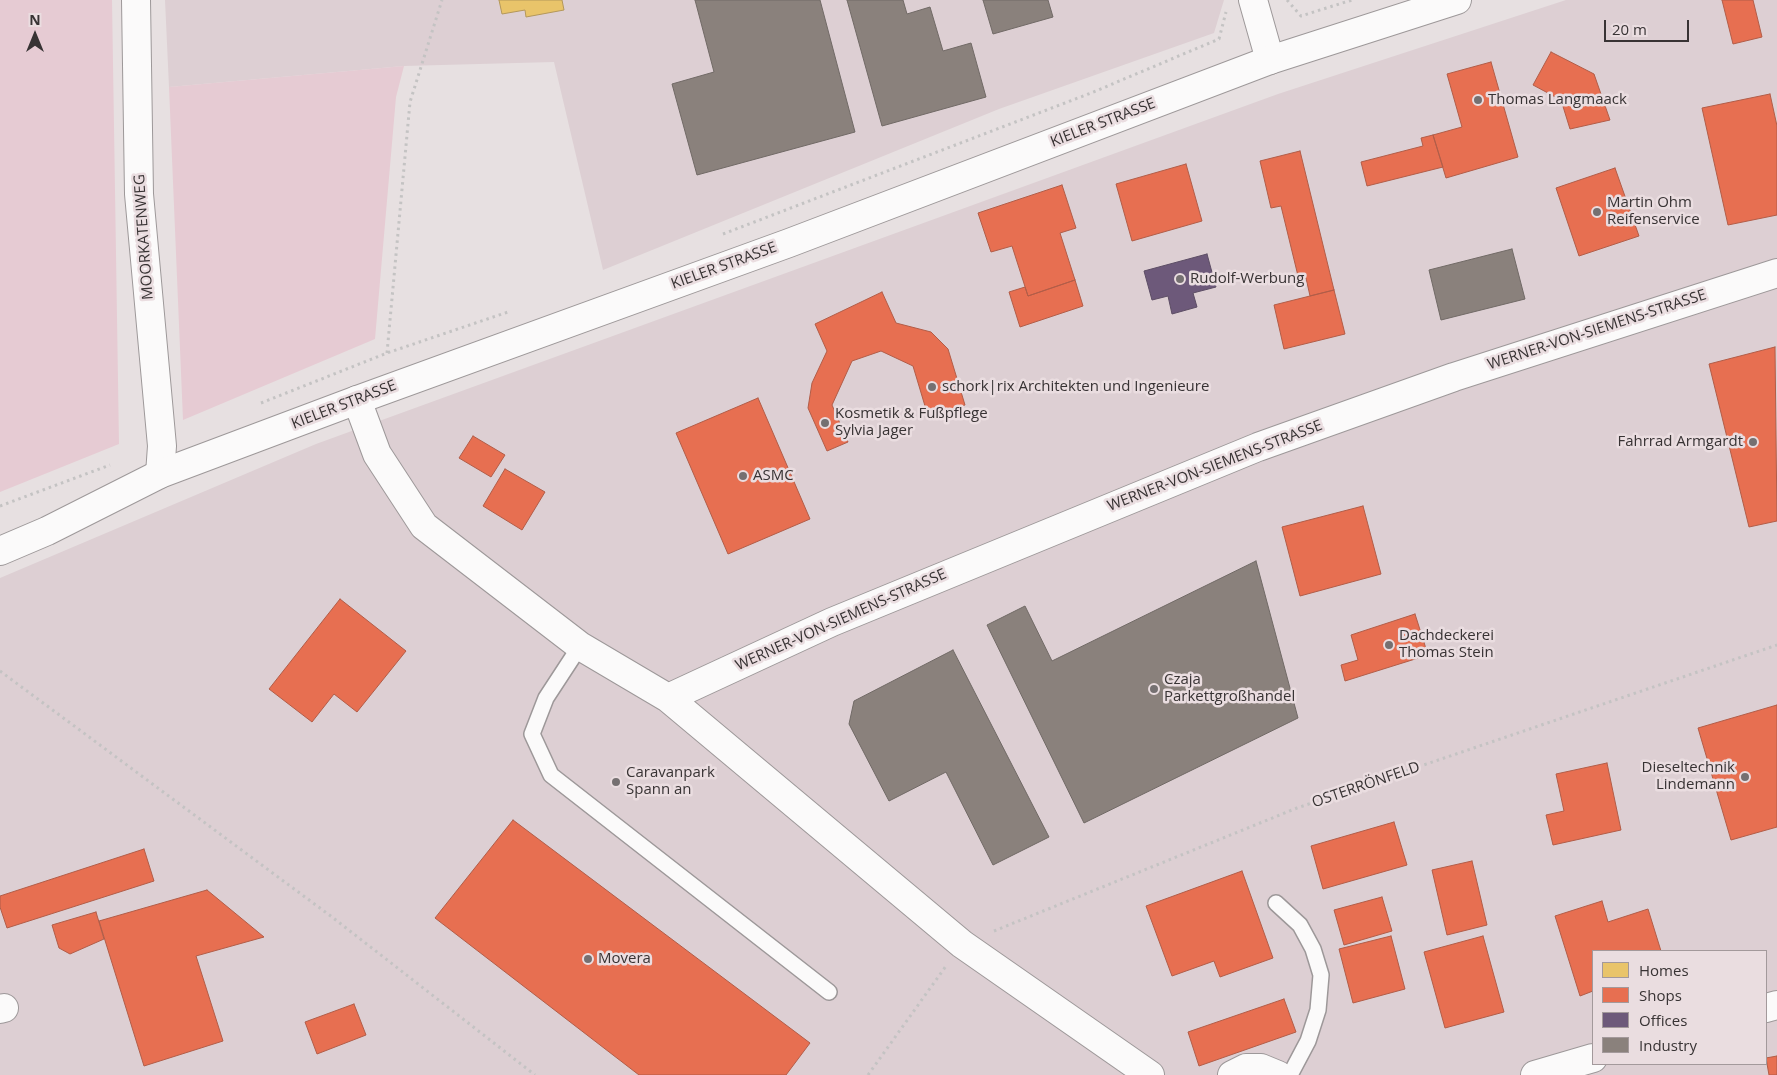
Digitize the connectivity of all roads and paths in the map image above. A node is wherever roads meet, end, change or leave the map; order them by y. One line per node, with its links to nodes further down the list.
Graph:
1 (136, 0): 16 (street, MOORKATENWEG)
2 (442, 0): 12 (path)
3 (1253, 0): 8 (street)
4 (1287, 0): 5 (path)
5 (1352, 0)
6 (1457, 0): 8 (street, KIELER STRASSE)
7 (1227, 11): 9 (path)
8 (1270, 60): 13 (street, KIELER STRASSE)
9 (716, 237)
10 (1777, 274): 22 (street, WERNER-VON-SIEMENS-STRASSE)
11 (514, 310): 12 (path)
12 (387, 353): 14 (path)
13 (357, 400): 16 (street, KIELER STRASSE); 20 (street)
14 (257, 405)
15 (117, 463): 17 (path)
16 (160, 474): 18 (street, KIELER STRASSE)
17 (0, 506)
18 (0, 551)
19 (1777, 645): 24 (path, OSTERRÖNFELD)
20 (580, 646): 22 (street); 25 (lane)
21 (0, 671): 27 (path)
22 (668, 698): 24 (street)
23 (1276, 903): 32 (lane)
24 (962, 944): 28 (path); 29 (street)
25 (828, 992)
26 (1592, 1058): 33 (street)
27 (535, 1075)
28 (868, 1075)
29 (1150, 1075)
30 (1232, 1075): 31 (street)
31 (1278, 1075)
32 (1290, 1075)
33 (1535, 1075)

